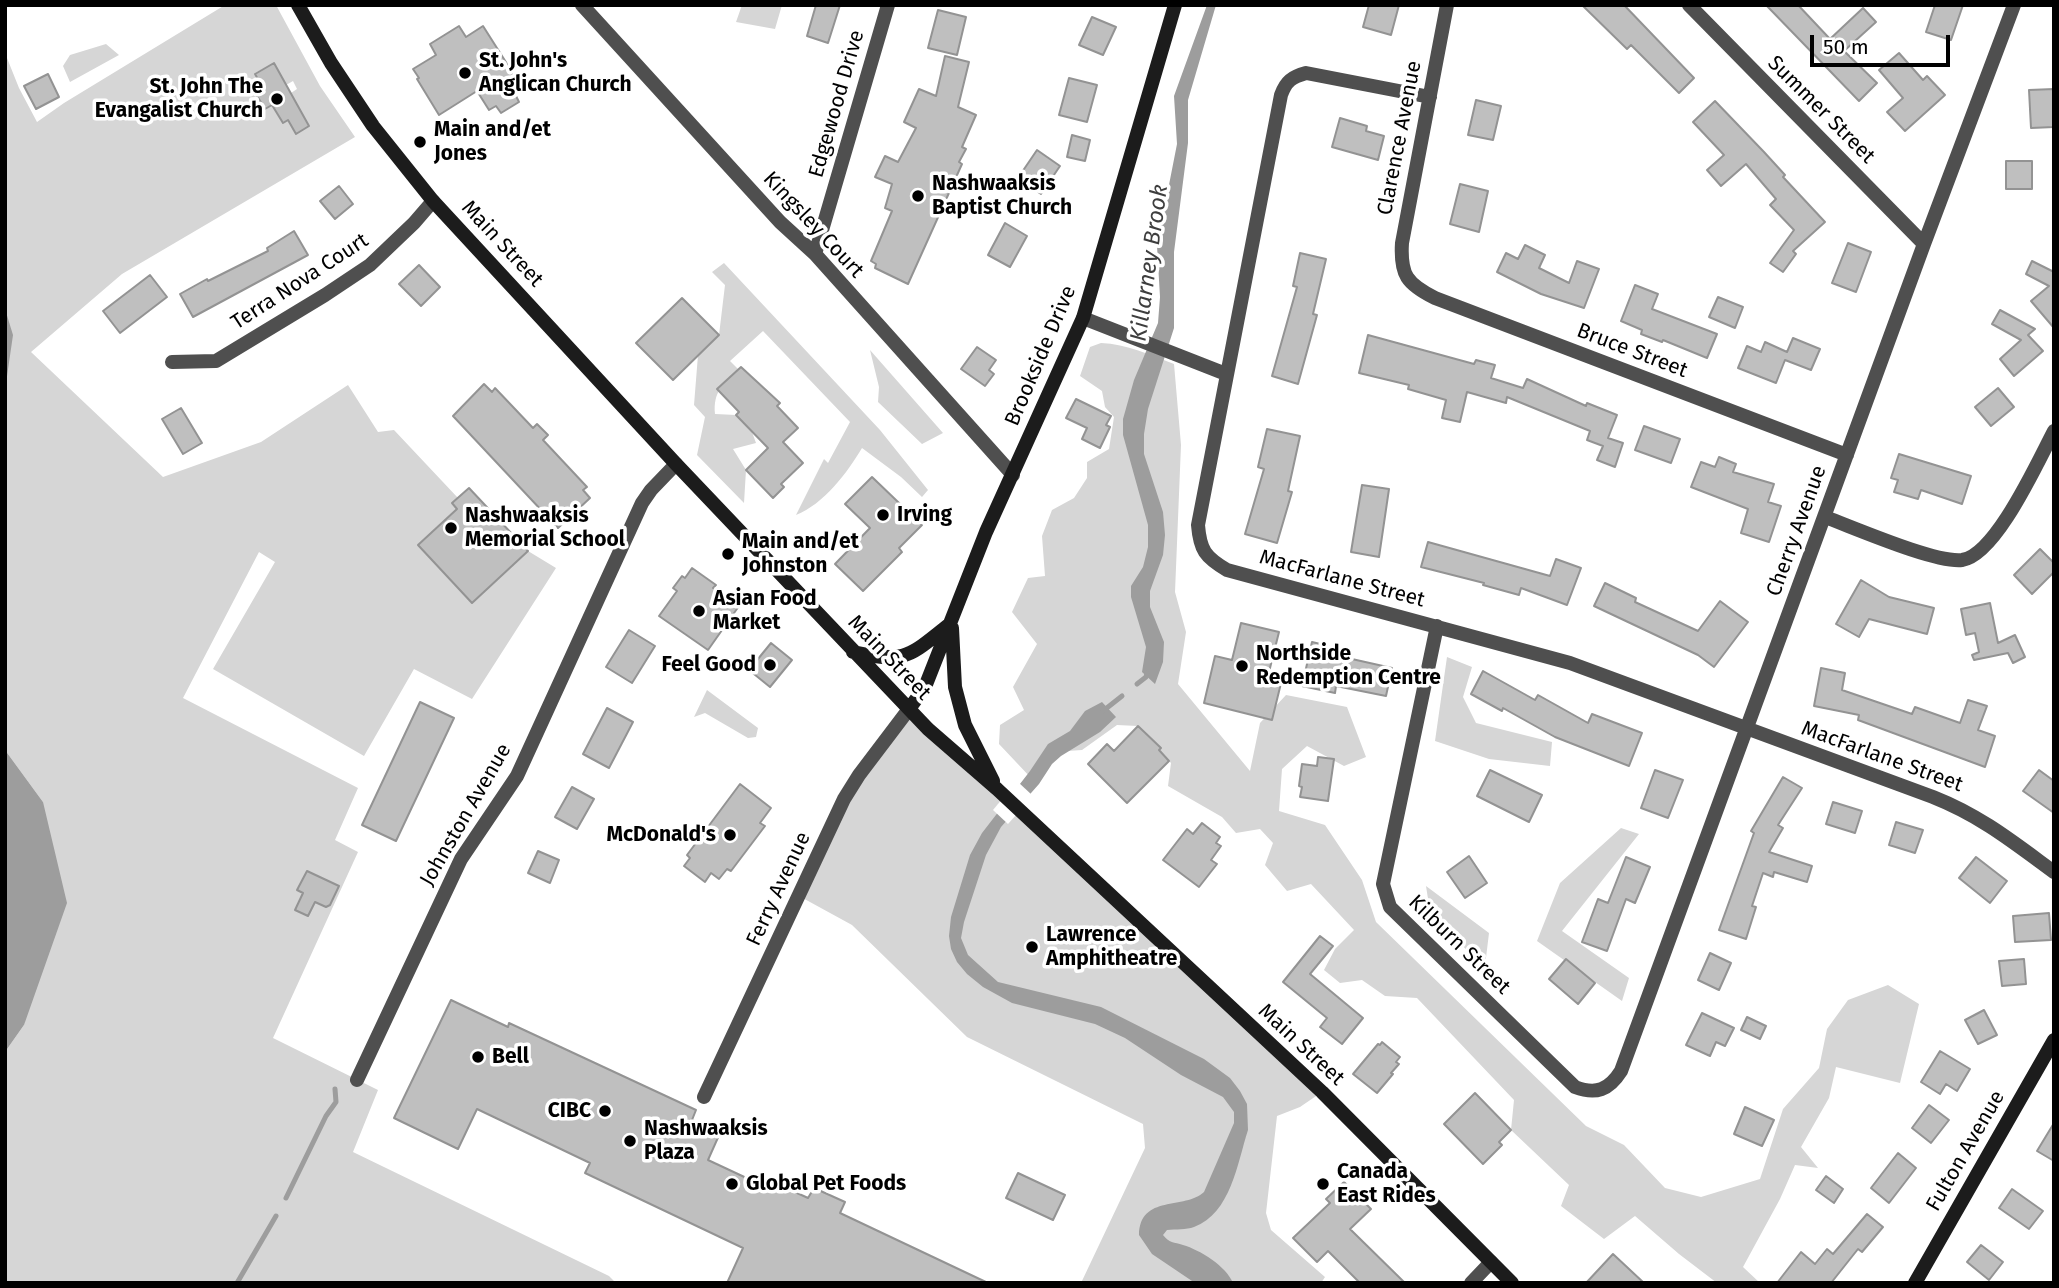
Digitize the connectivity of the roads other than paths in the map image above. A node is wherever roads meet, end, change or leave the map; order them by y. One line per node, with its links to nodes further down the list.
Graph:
1 (298, 5): 9 (main road, Main Street)
2 (582, 5): 11 (street, Kingsley Court)
3 (888, 5): 11 (street, Edgewood Drive)
4 (1175, 5): 13 (main road, Brookside Drive)
5 (1447, 5): 8 (street, Clarence Avenue)
6 (1689, 5): 10 (street, Summer Street)
7 (2014, 5): 10 (street, Cherry Avenue)
8 (1430, 97): 12 (street, Clarence Avenue); 15 (street, MacFarlane Street)
9 (433, 201): 14 (street, Terra Nova Court); 18 (main road, Main Street)
10 (1924, 244): 17 (street, Cherry Avenue)
11 (816, 254): 19 (street, Kingsley Court)
12 (1407, 279): 17 (street, Bruce Street)
13 (1083, 318): 15 (street); 19 (main road, Brookside Drive)
14 (172, 362)
15 (1226, 374): 22 (street, MacFarlane Street)
16 (2054, 432): 20 (street)
17 (1847, 455): 20 (street, Cherry Avenue)
18 (676, 464): 23 (main road, Main Street); 30 (street, Johnston Avenue)
19 (1013, 475): 21 (main road, Brookside Drive)
20 (1825, 517): 25 (street, Cherry Avenue)
21 (951, 623): 23 (main road); 24 (main road, Brookside Drive); 26 (main road)
22 (1437, 626): 25 (street, MacFarlane Street); 29 (street, Kilburn Street)
23 (852, 652): 24 (main road, Main Street)
24 (909, 709): 26 (main road, Main Street); 31 (street, Ferry Avenue)
25 (1746, 729): 27 (street, MacFarlane Street); 29 (street, Cherry Avenue)
26 (997, 789): 32 (main road, Main Street)
27 (2054, 872)
28 (2054, 1040): 35 (main road, Fulton Avenue)
29 (1621, 1071)
30 (357, 1080)
31 (704, 1097)
32 (1491, 1262): 33 (street); 34 (main road, Main Street)
33 (1471, 1283)
34 (1512, 1283)
35 (1914, 1283)

